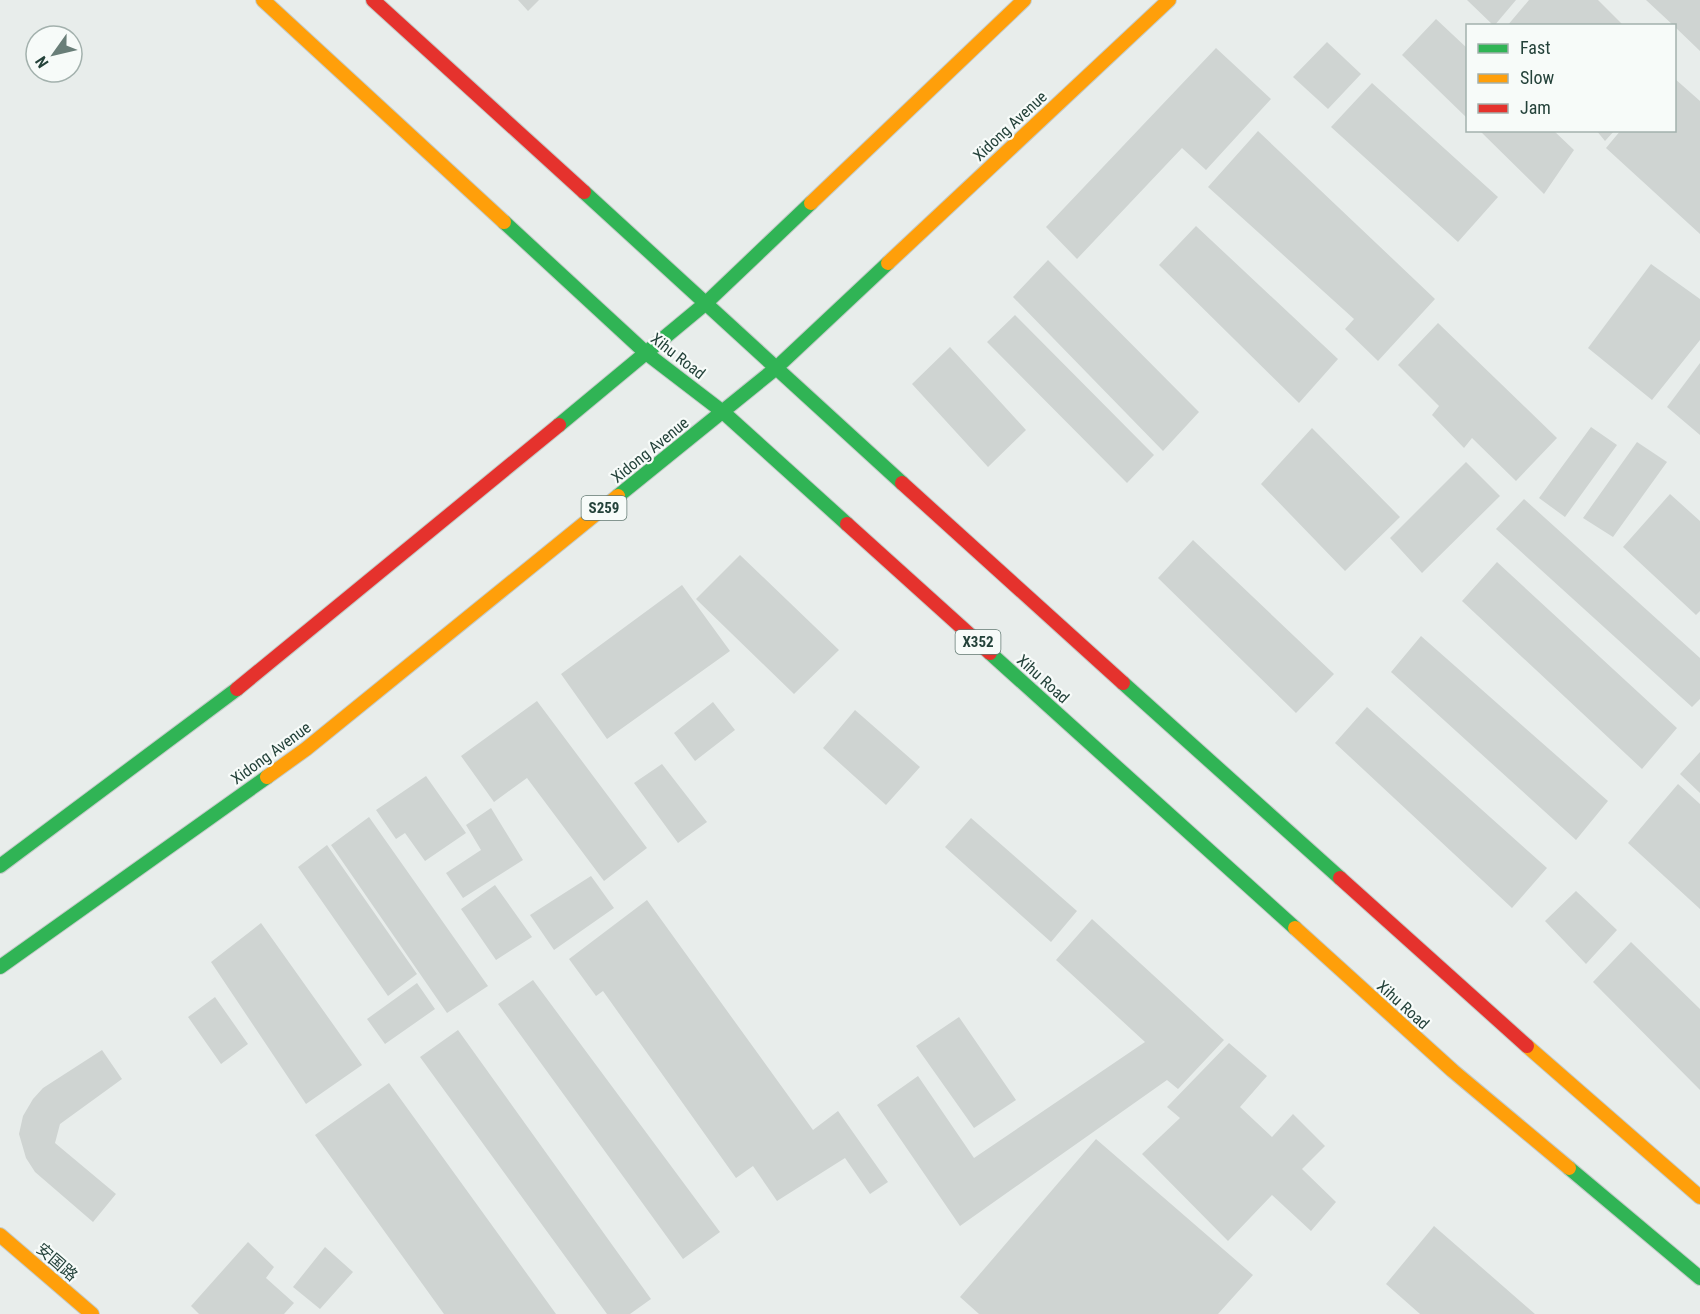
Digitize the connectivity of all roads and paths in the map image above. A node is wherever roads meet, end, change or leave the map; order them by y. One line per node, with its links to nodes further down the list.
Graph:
1 (264, 0): 6 (main road, Xihu Road / X352)
2 (373, 0): 5 (main road)
3 (1024, 0): 5 (main road)
4 (1169, 0): 7 (main road, Xidong Avenue / S259)
5 (706, 303): 6 (main road); 7 (main road)
6 (646, 353): 8 (main road, Xihu Road / X352); 9 (main road)
7 (775, 369): 8 (main road, Xidong Avenue / S259); 11 (main road)
8 (723, 412): 10 (main road, Xidong Avenue / S259); 13 (main road, Xihu Road / X352)
9 (0, 866)
10 (0, 967)
11 (1700, 1197)
12 (0, 1235): 14 (main road, 安国路)
13 (1700, 1278)
14 (92, 1314)

